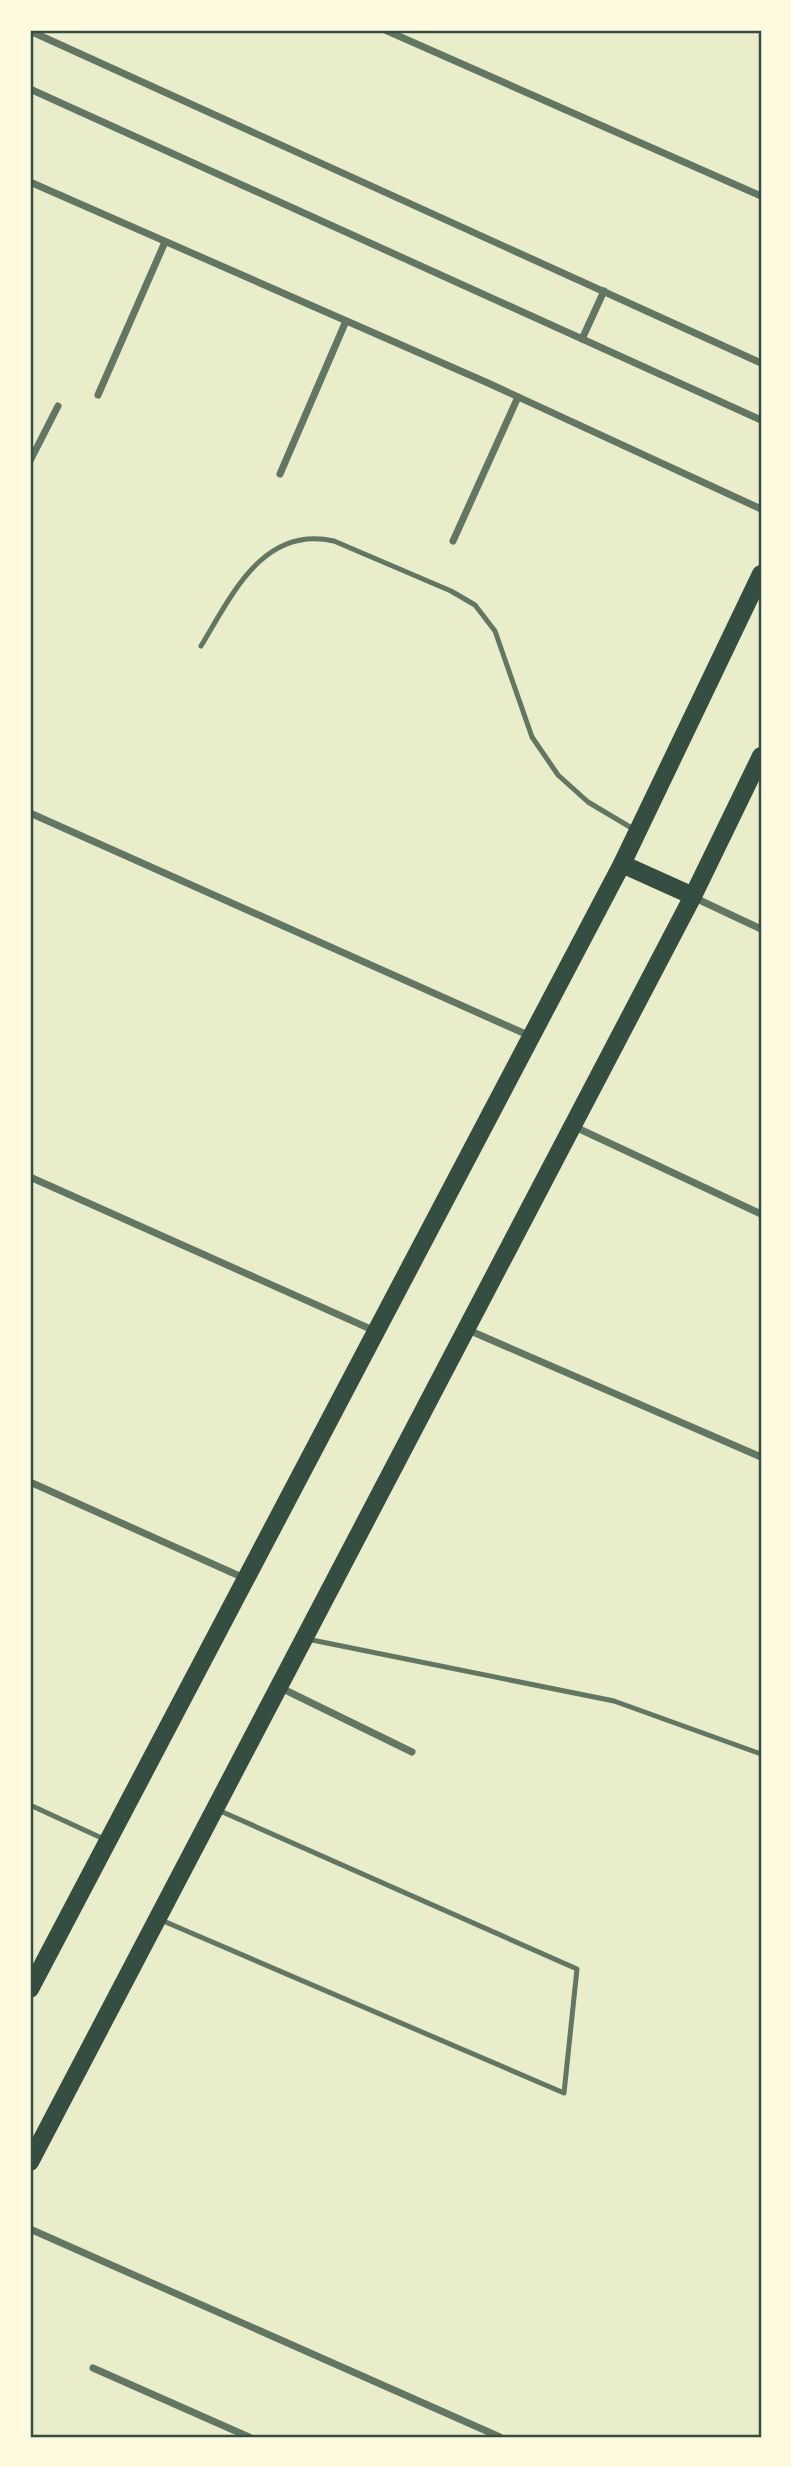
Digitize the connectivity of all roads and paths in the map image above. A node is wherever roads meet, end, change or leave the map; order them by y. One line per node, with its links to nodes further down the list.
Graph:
1 (385, 30): 5 (street)
2 (30, 31): 7 (street)
3 (30, 89): 9 (street)
4 (30, 182): 6 (street)
5 (761, 196)
6 (165, 242): 8 (street); 11 (street)
7 (604, 291): 9 (street); 10 (street)
8 (346, 321): 12 (street); 16 (street)
9 (582, 339): 14 (street)
10 (761, 363)
11 (98, 395)
12 (518, 397): 17 (street); 18 (street)
13 (58, 406): 15 (street)
14 (761, 420)
15 (30, 461)
16 (280, 474)
17 (761, 509)
18 (453, 541)
19 (761, 574): 23 (main road)
20 (201, 646): 23 (lane)
21 (761, 756): 25 (main road)
22 (30, 813): 27 (street)
23 (638, 831): 24 (main road)
24 (622, 864): 25 (main road); 27 (main road)
25 (693, 897): 26 (street); 28 (main road)
26 (761, 929)
27 (531, 1036): 32 (main road)
28 (572, 1126): 30 (street); 31 (main road)
29 (30, 1177): 32 (street)
30 (761, 1214)
31 (466, 1329): 33 (street); 36 (main road)
32 (375, 1331): 35 (main road)
33 (761, 1457)
34 (30, 1482): 35 (street)
35 (245, 1578): 42 (main road)
36 (304, 1638): 37 (main road); 39 (lane)
37 (278, 1687): 38 (street); 41 (main road)
38 (412, 1752)
39 (761, 1754)
40 (30, 1805): 42 (lane)
41 (215, 1808): 43 (main road); 43 (lane)
42 (107, 1841): 44 (main road)
43 (158, 1918): 45 (main road)
44 (30, 1989)
45 (30, 2162)
46 (30, 2229): 49 (street)
47 (93, 2368): 48 (street)
48 (249, 2437)
49 (500, 2437)

